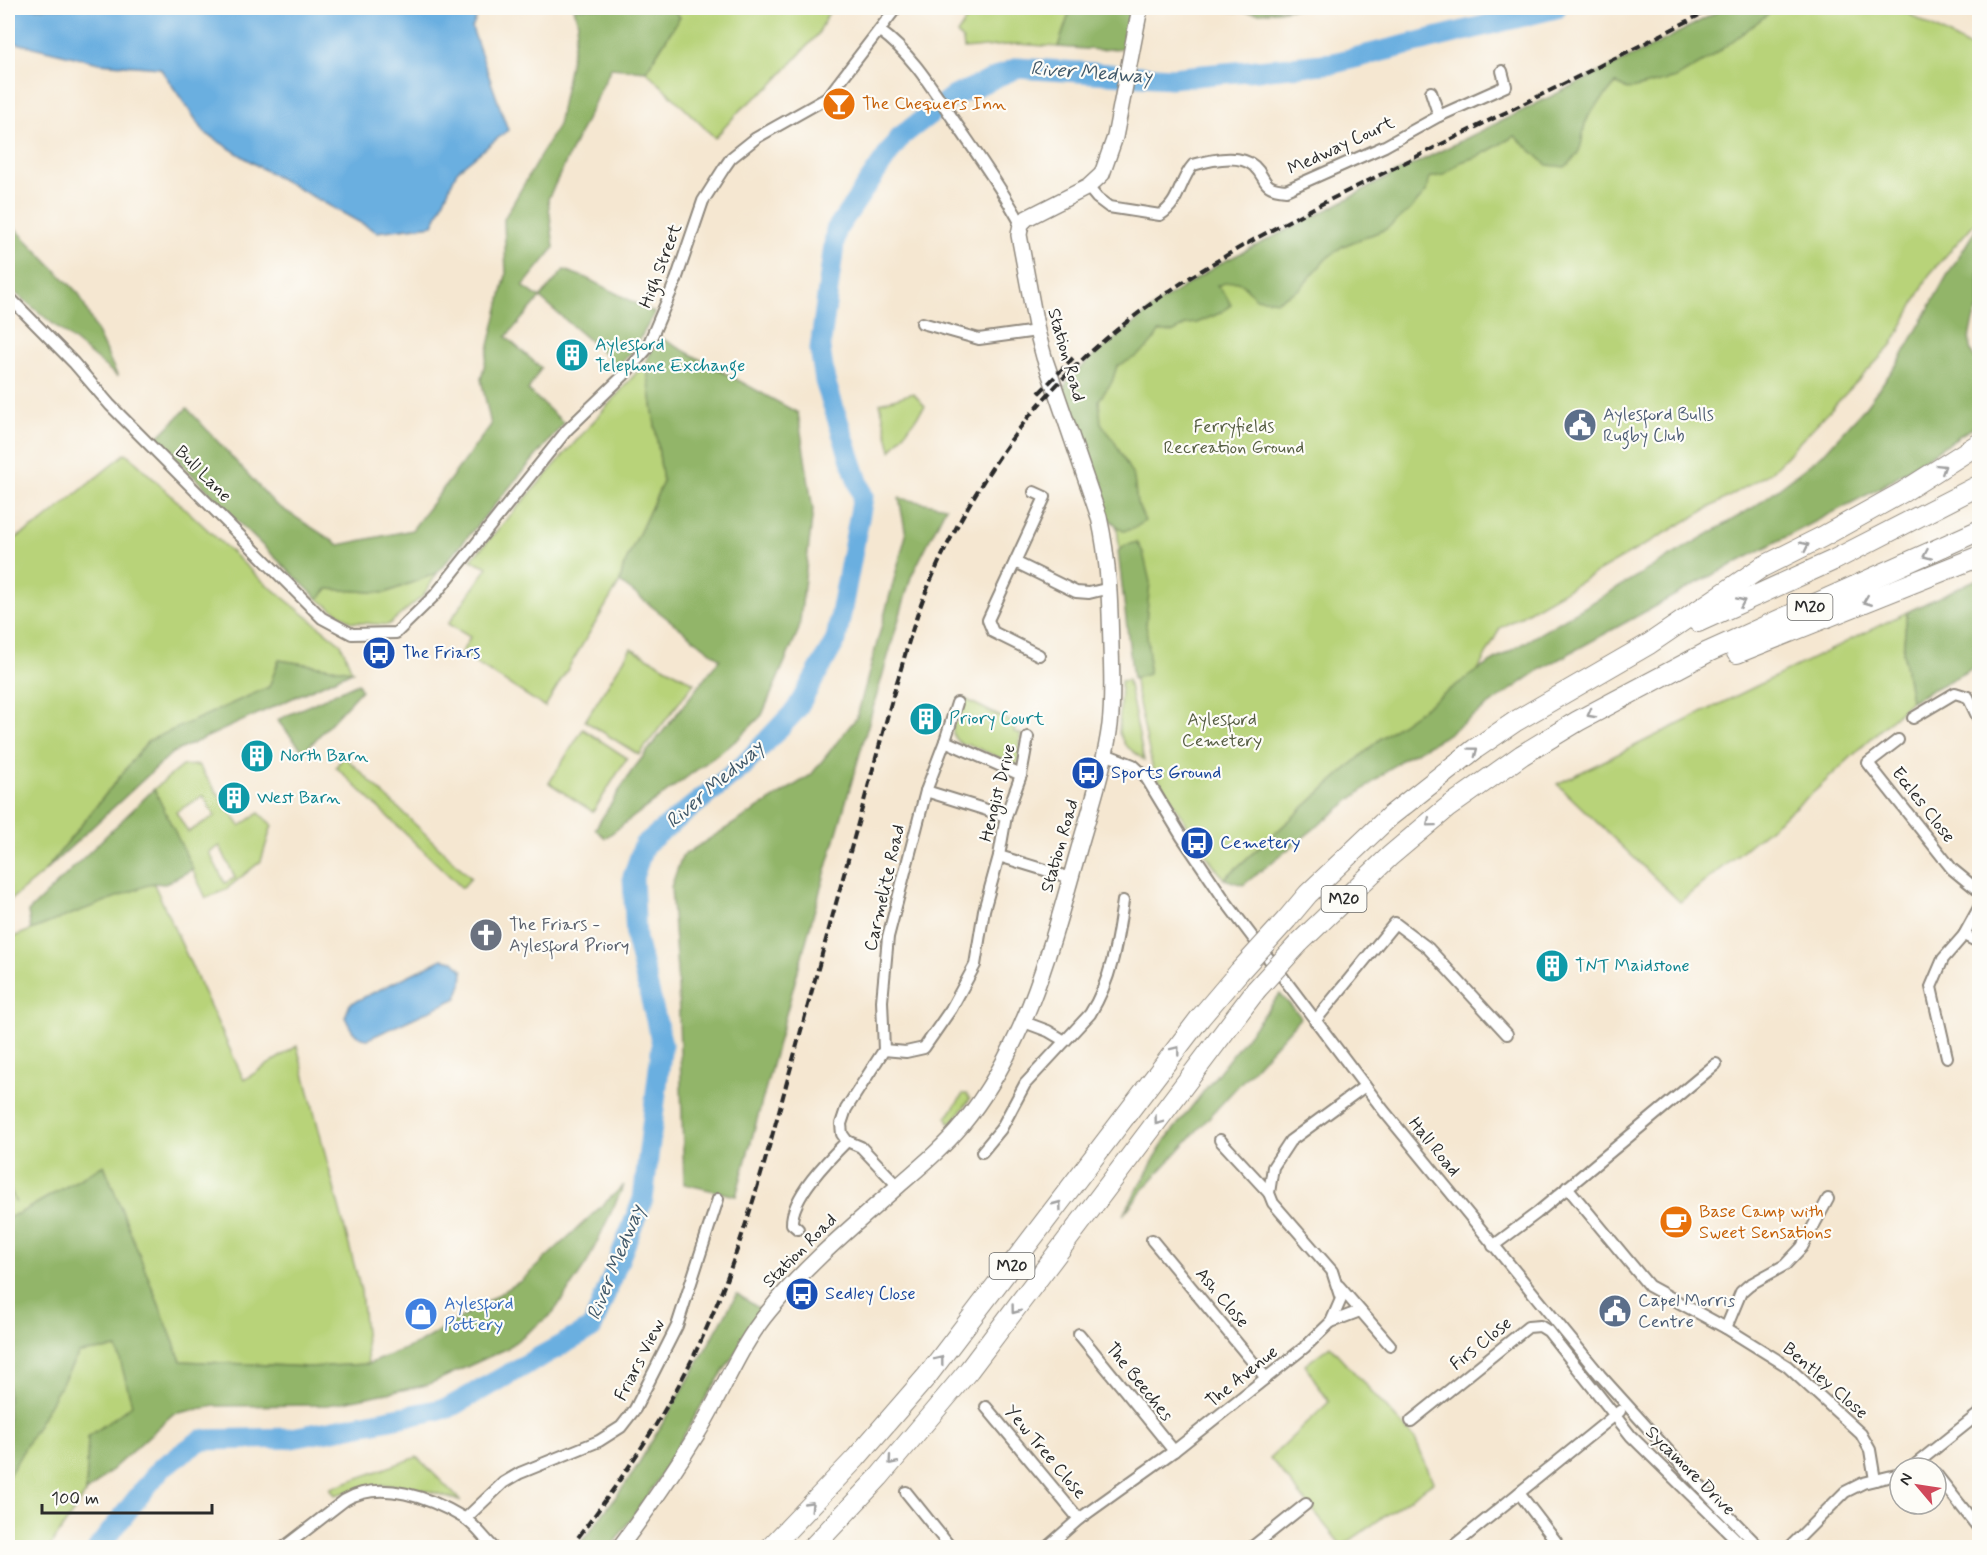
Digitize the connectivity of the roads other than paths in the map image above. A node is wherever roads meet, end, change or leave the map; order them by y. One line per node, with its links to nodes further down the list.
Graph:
1 (896, 8): 3 (street, High Street)
2 (1140, 8): 7 (street)
3 (880, 31): 8 (street, Station Road); 19 (street, High Street)
4 (1502, 71): 6 (street, Medway Court)
5 (1431, 92): 6 (street)
6 (1439, 116): 7 (street, Medway Court)
7 (1088, 187): 8 (street)
8 (1021, 224): 11 (street, Station Road)
9 (8, 296): 19 (street, Bull Lane)
10 (922, 323): 11 (street)
11 (1037, 331): 18 (street, Station Road)
12 (1980, 443): 20 (highway, M20, one-way to 12)
13 (1980, 485): 20 (highway, M20, one-way to 13)
14 (1034, 492): 17 (street)
15 (1980, 530): 22 (highway, M20, one-way to 22)
16 (1980, 556): 22 (highway, M20, one-way to 22)
17 (1016, 562): 18 (street); 21 (street)
18 (1110, 588): 29 (street, Station Road)
19 (396, 633)
20 (1649, 644): 85 (highway, M20, one-way to 20, bridge)
21 (1039, 655)
22 (1643, 687): 86 (highway, M20, one-way to 86, bridge)
23 (957, 703): 28 (street, Carmelite Road)
24 (1913, 718): 25 (street)
25 (1980, 722)
26 (1028, 738): 30 (street, Hengist Drive)
27 (1898, 740): 35 (street, Eccles Close)
28 (945, 741): 30 (street); 31 (street, Carmelite Road)
29 (1105, 754): 34 (street, Station Road); 40 (street, Hall Road)
30 (1021, 775): 32 (street, Hengist Drive)
31 (926, 791): 32 (street); 44 (street, Carmelite Road)
32 (1006, 816): 33 (street, Hengist Drive)
33 (999, 856): 34 (street, Hengist Drive); 44 (street, Hengist Drive)
34 (1071, 878): 41 (street, Station Road)
35 (1980, 892)
36 (1124, 901): 43 (street)
37 (1980, 906): 38 (street)
38 (1964, 934): 39 (street); 45 (street)
39 (1980, 944)
40 (1316, 1021): 42 (street); 47 (street, Hall Road)
41 (1024, 1022): 43 (street); 51 (street, Station Road)
42 (1507, 1034)
43 (1065, 1041): 50 (street)
44 (884, 1050): 49 (street)
45 (1947, 1058)
46 (1716, 1065): 52 (street)
47 (1365, 1086): 53 (street); 58 (street, Hall Road)
48 (1220, 1140): 53 (street, The Avenue)
49 (847, 1141): 51 (street); 56 (street)
50 (982, 1152)
51 (898, 1186): 84 (street, Station Road)
52 (1567, 1187): 58 (street); 62 (street, Bentley Close)
53 (1269, 1194): 59 (street, The Avenue)
54 (718, 1199): 79 (street, Friars View)
55 (1828, 1199): 62 (street)
56 (798, 1229)
57 (1152, 1240): 65 (street, Ash Close)
58 (1493, 1246): 66 (street, Hall Road)
59 (1335, 1282): 60 (street); 61 (street, The Avenue)
60 (1360, 1311): 61 (street); 64 (street)
61 (1331, 1322): 65 (street, The Avenue)
62 (1726, 1328): 74 (street, Bentley Close)
63 (1079, 1334): 71 (street, The Beeches)
64 (1390, 1345)
65 (1266, 1378): 71 (street, The Avenue)
66 (1627, 1405): 69 (street); 93 (street, Hall Road)
67 (986, 1407): 80 (street, Yew Tree Close)
68 (1980, 1413): 72 (street)
69 (1615, 1415): 70 (street, Firs Close); 77 (street); 92 (street, Sycamore Drive)
70 (1411, 1421)
71 (1174, 1451): 80 (street, The Avenue)
72 (1926, 1456)
73 (1888, 1477): 74 (street)
74 (1875, 1480): 94 (street)
75 (1948, 1489): 81 (street)
76 (906, 1492): 87 (street)
77 (1519, 1493): 90 (street); 91 (street)
78 (1306, 1504): 89 (street)
79 (465, 1519): 82 (street); 83 (street)
80 (1079, 1519): 88 (street, The Avenue)
81 (1980, 1530)
82 (283, 1548)
83 (494, 1548)
84 (620, 1548)
85 (770, 1548)
86 (812, 1548)
87 (951, 1548)
88 (1046, 1548)
89 (1251, 1548)
90 (1451, 1548)
91 (1562, 1548)
92 (1744, 1548)
93 (1760, 1548)
94 (1789, 1548)

